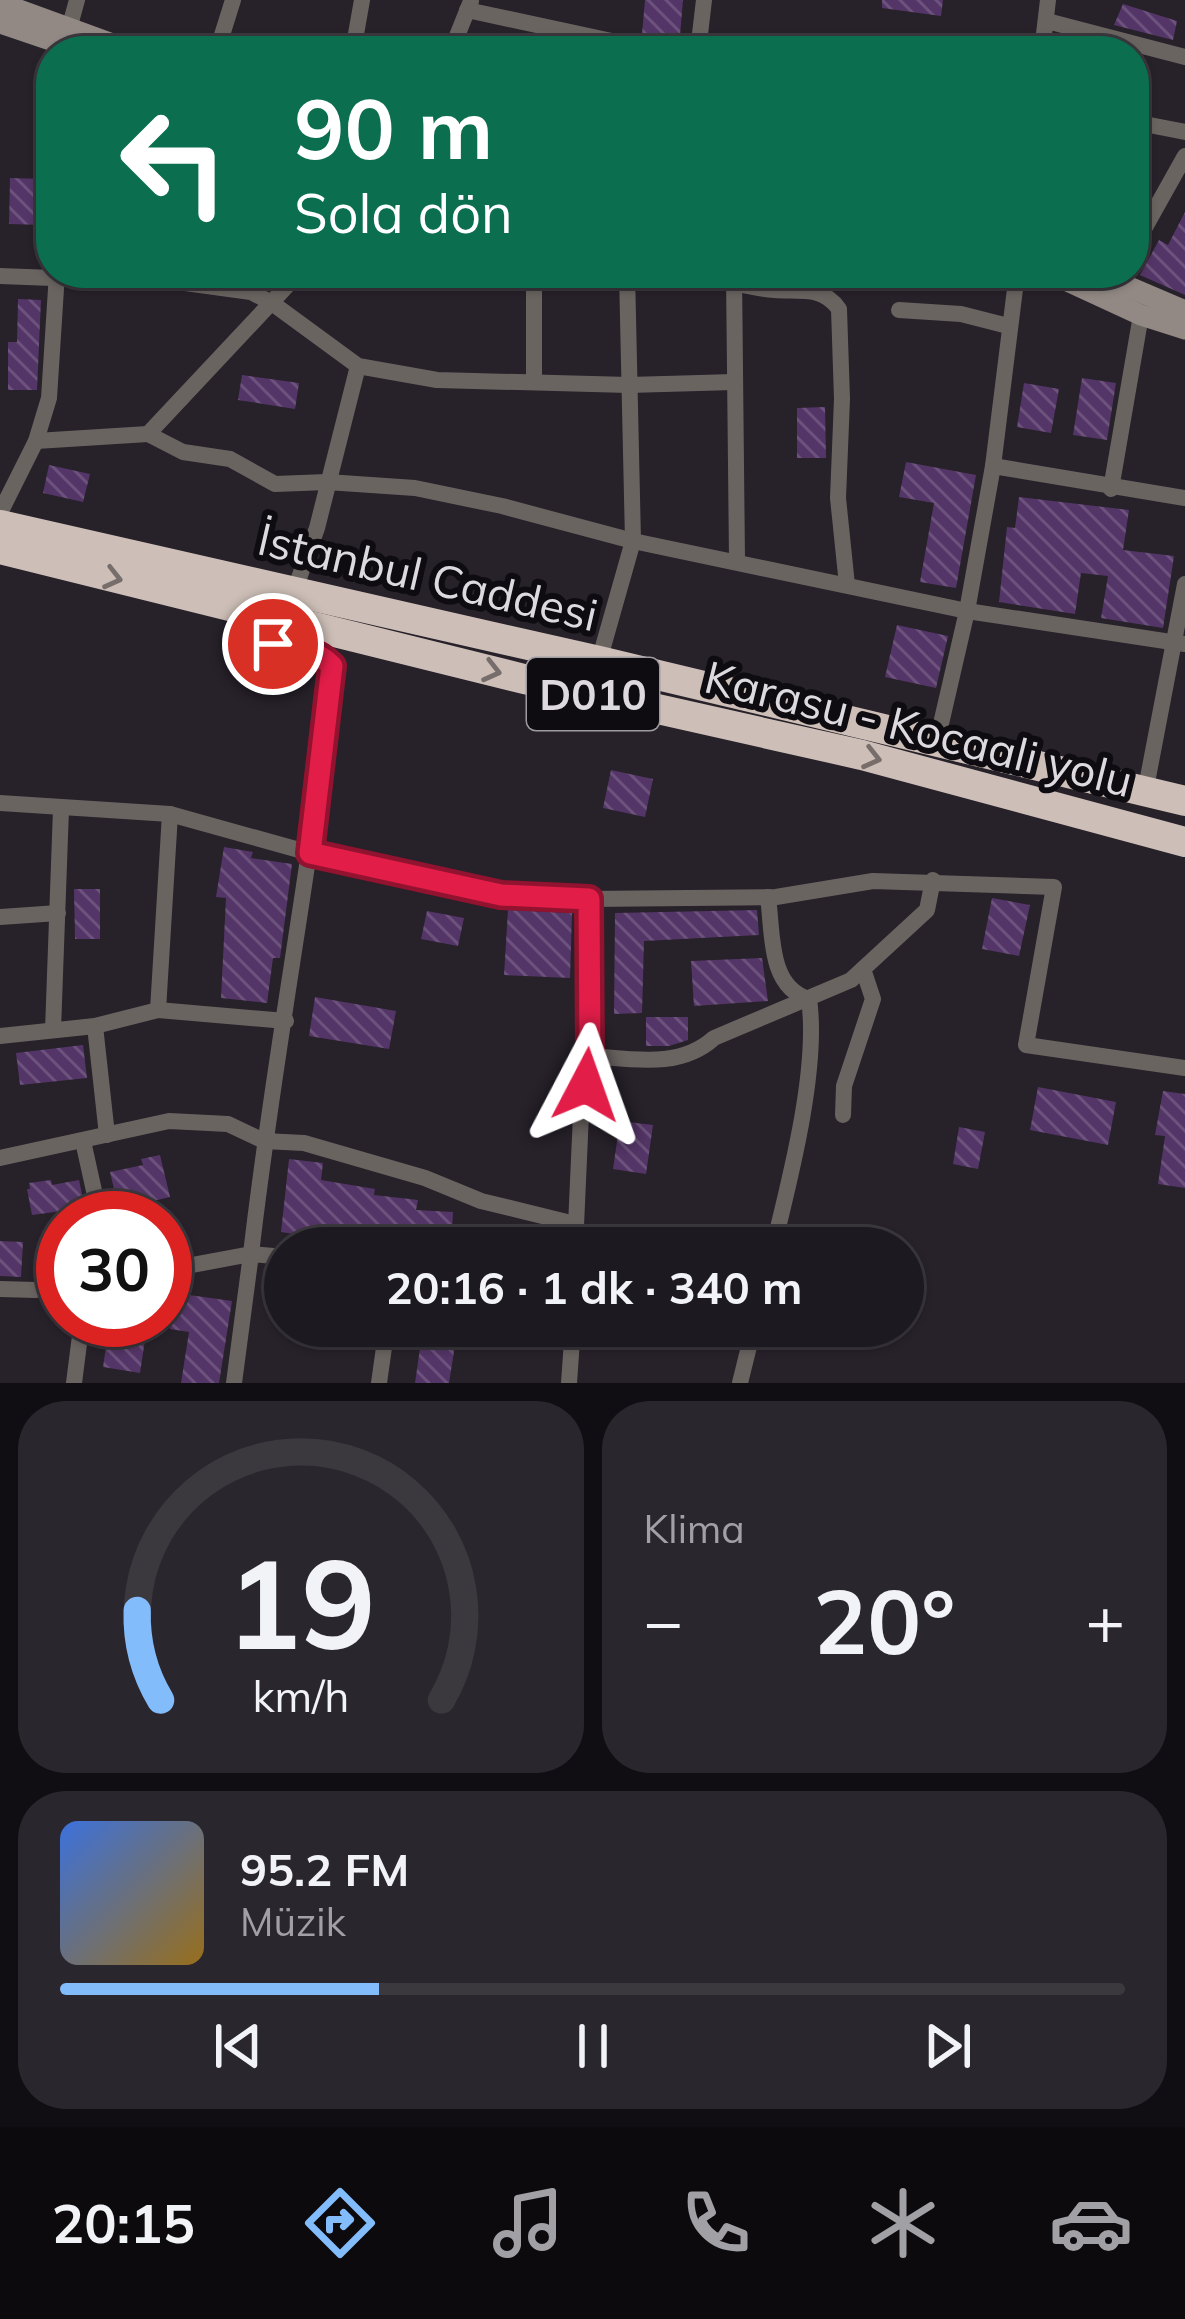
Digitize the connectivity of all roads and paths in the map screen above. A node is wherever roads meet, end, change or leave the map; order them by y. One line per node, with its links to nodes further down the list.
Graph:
1 (77, 0): 12 (street)
2 (233, 0): 13 (street)
3 (362, 0): 14 (street)
4 (704, 0): 17 (street)
5 (1048, 0): 8 (street)
6 (0, 3): 11 (main road)
7 (470, 5): 15 (street); 16 (street)
8 (1048, 21): 18 (street); 19 (street)
9 (0, 23): 10 (main road)
10 (43, 36)
11 (56, 36)
12 (71, 36)
13 (222, 36)
14 (355, 36)
15 (457, 36)
16 (597, 36)
17 (700, 36)
18 (1045, 36)
19 (1105, 36)
20 (1149, 48): 21 (street)
21 (1185, 57)
22 (1149, 125): 23 (street)
23 (1185, 132)
24 (1185, 156): 25 (street)
25 (1149, 220)
26 (0, 276): 27 (street)
27 (36, 276)
28 (56, 288): 51 (street)
29 (222, 288): 39 (street)
30 (250, 288): 39 (street)
31 (285, 288): 40 (street)
32 (534, 288): 47 (street)
33 (627, 288): 49 (street)
34 (733, 288): 48 (street)
35 (769, 288): 62 (street)
36 (1014, 288): 44 (street)
37 (1115, 288): 43 (main road)
38 (1126, 288): 42 (main road)
39 (251, 292): 40 (street)
40 (272, 302): 46 (street); 50 (street)
41 (899, 310): 44 (street)
42 (1185, 311)
43 (1141, 315): 45 (main road); 54 (street)
44 (1008, 326): 52 (street)
45 (1185, 329)
46 (358, 366): 47 (street); 53 (street)
47 (534, 382): 49 (street)
48 (734, 382): 49 (street); 60 (street)
49 (629, 385): 58 (street)
50 (148, 434): 51 (street); 53 (street)
51 (36, 441): 56 (street)
52 (993, 466): 54 (street); 65 (street)
53 (327, 482): 58 (street); 63 (street)
54 (1111, 489): 55 (street)
55 (1185, 498)
56 (0, 513)
57 (0, 525): 63 (highway, İstanbul Caddesi / D010)
58 (633, 541): 60 (street); 67 (street)
59 (0, 549): 64 (highway, Karasu - Kocaali yolu / D010, one-way to 64)
60 (737, 560): 62 (street)
61 (1185, 584): 66 (street)
62 (847, 585): 65 (street)
63 (294, 592): 67 (highway, İstanbul Caddesi / D010)
64 (234, 608): 74 (highway, Karasu - Kocaali yolu / D010, one-way to 74); 75 (street)
65 (968, 611): 66 (street); 68 (street)
66 (1180, 643): 69 (street)
67 (599, 662): 68 (highway, İstanbul Caddesi / D010)
68 (937, 741): 69 (highway, İstanbul Caddesi / D010)
69 (1145, 793): 70 (highway, İstanbul Caddesi / D010)
70 (1185, 802)
71 (0, 803): 72 (street)
72 (61, 809): 73 (street); 79 (street)
73 (170, 814): 75 (street); 83 (street)
74 (1185, 842)
75 (310, 853): 78 (street); 84 (street)
76 (933, 880): 77 (street); 81 (street); 89 (street)
77 (768, 897): 78 (street); 82 (street)
78 (589, 899): 88 (street)
79 (58, 913): 80 (street); 86 (street)
80 (0, 917)
81 (862, 969): 82 (street); 90 (street)
82 (809, 999): 88 (street); 97 (street)
83 (158, 1010): 84 (street); 85 (street)
84 (286, 1022): 93 (street)
85 (95, 1026): 86 (street); 91 (street)
86 (53, 1030): 87 (street)
87 (0, 1036)
88 (590, 1056): 96 (street)
89 (1185, 1068)
90 (843, 1115)
91 (106, 1135): 92 (street); 93 (street)
92 (83, 1141): 94 (street); 95 (street)
93 (264, 1141): 96 (street); 98 (street)
94 (0, 1158)
95 (94, 1191)
96 (575, 1224)
97 (777, 1227)
98 (251, 1254): 99 (street); 100 (street); 108 (street)
99 (264, 1255)
100 (192, 1265)
101 (0, 1289): 102 (street)
102 (36, 1290)
103 (79, 1347): 107 (street)
104 (384, 1347): 109 (street)
105 (572, 1347): 110 (street)
106 (749, 1347): 111 (street)
107 (74, 1383)
108 (234, 1383)
109 (379, 1383)
110 (569, 1383)
111 (740, 1383)

